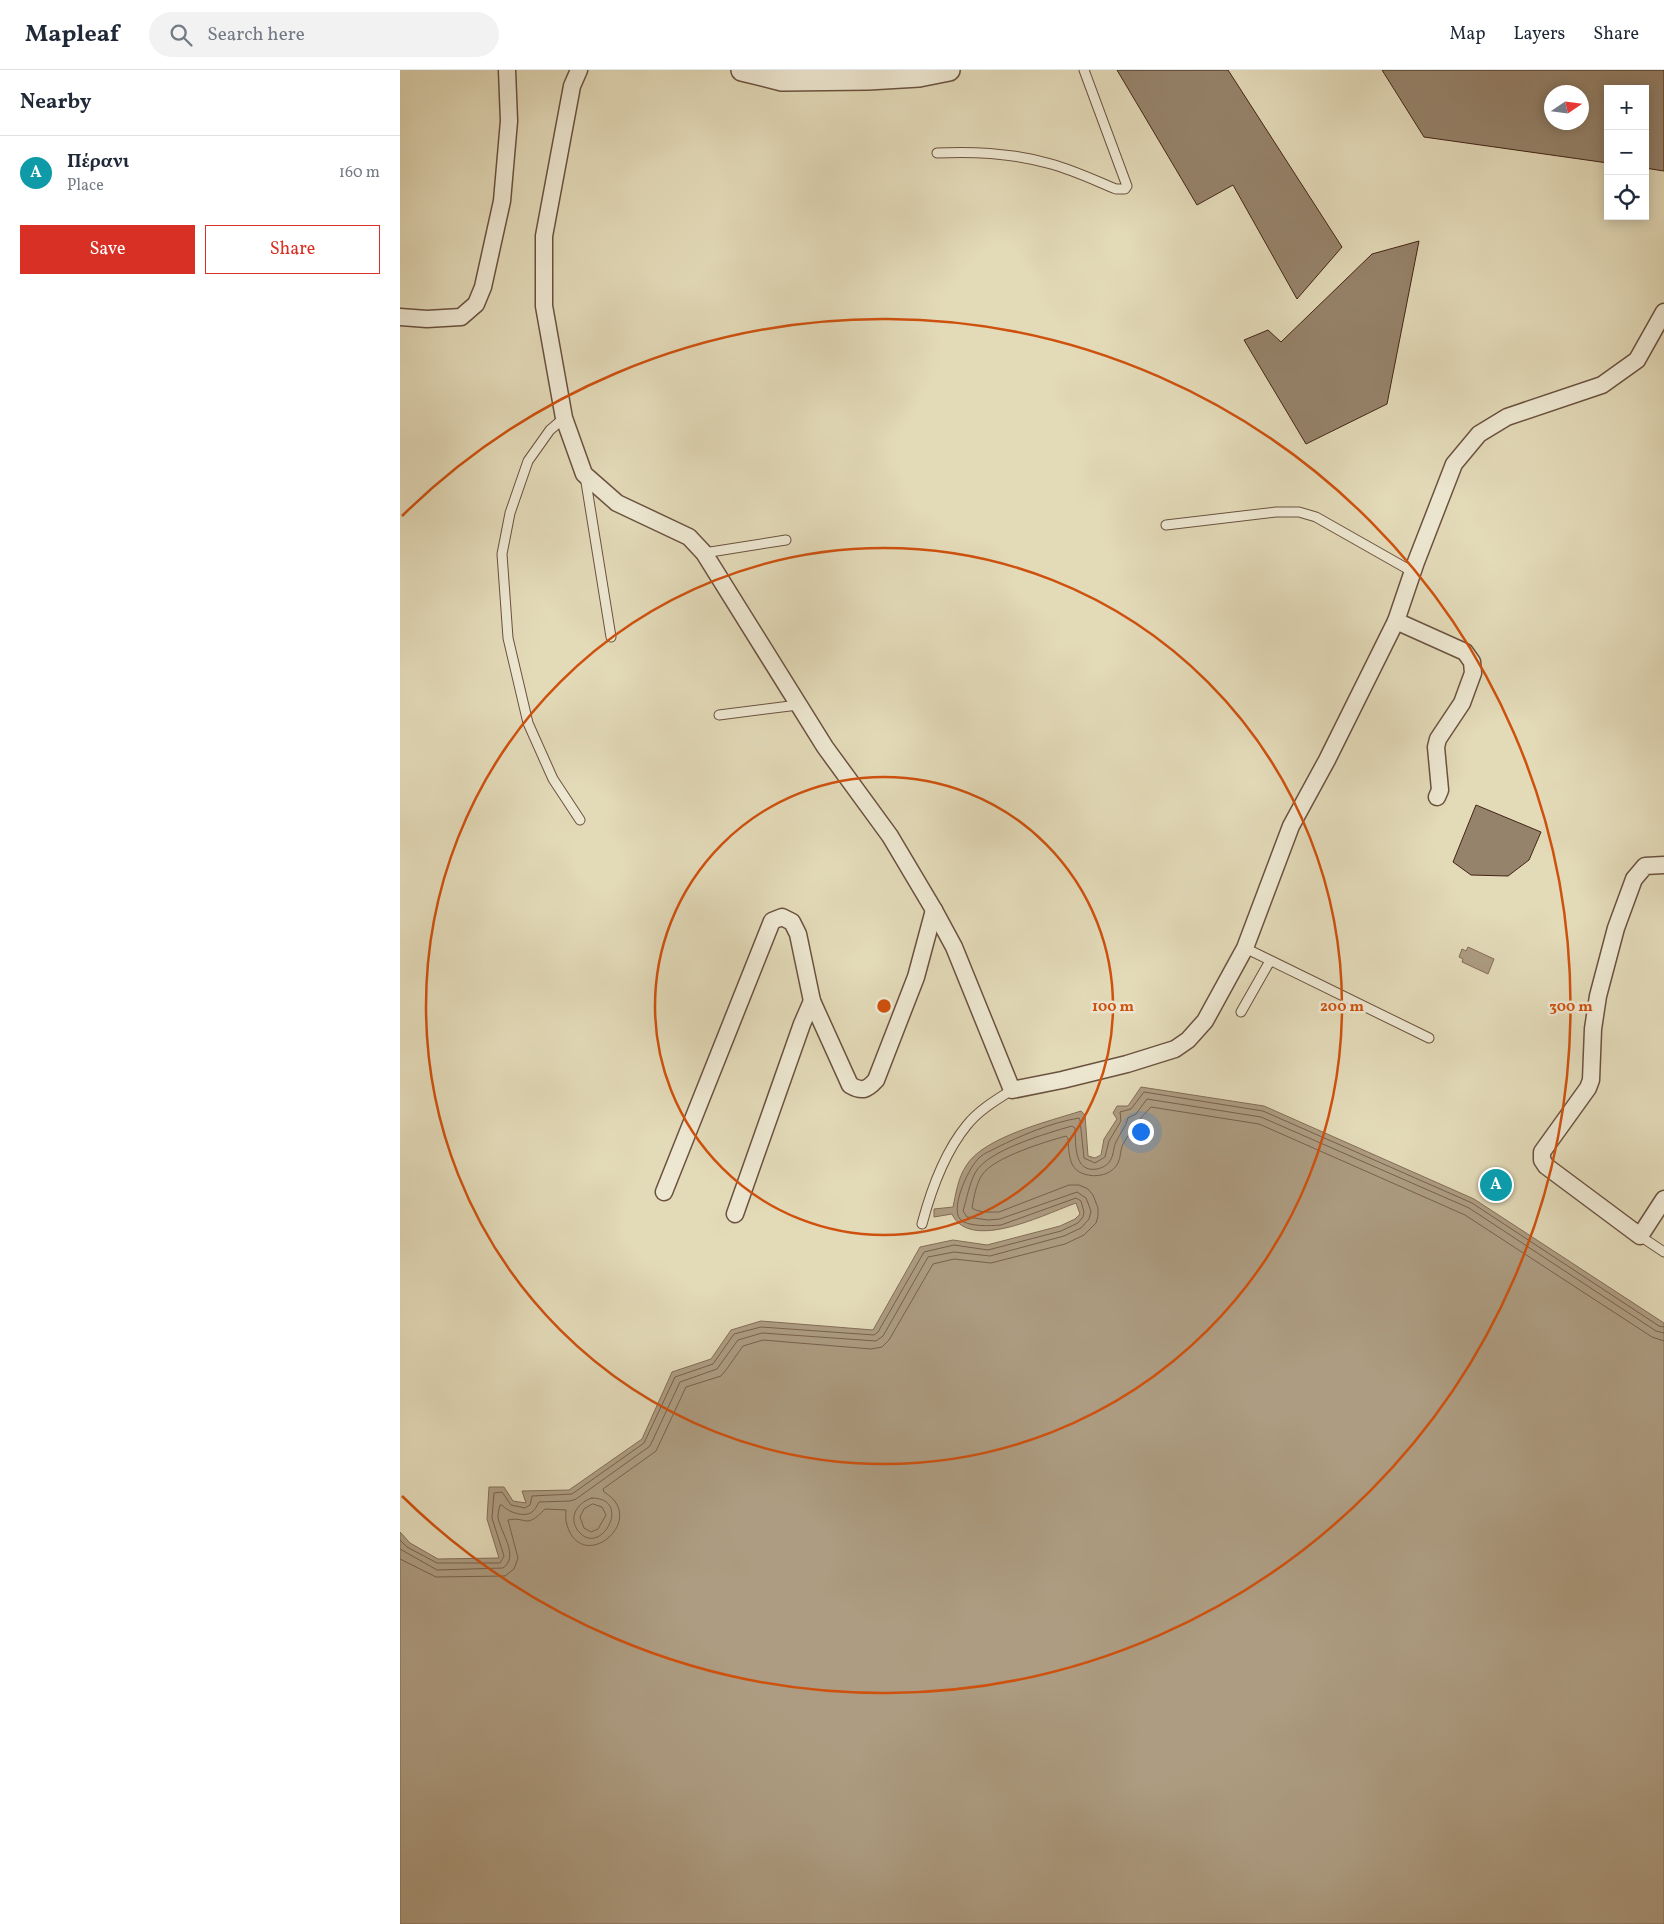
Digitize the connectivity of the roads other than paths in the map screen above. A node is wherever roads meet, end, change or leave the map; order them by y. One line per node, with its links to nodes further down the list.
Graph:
1 (507, 70): 8 (street)
2 (579, 70): 9 (street)
3 (742, 70): 4 (street)
4 (949, 70)
5 (1084, 70): 6 (lane)
6 (937, 153)
7 (1664, 312): 14 (street)
8 (400, 316)
9 (564, 418): 10 (street); 20 (lane)
10 (584, 474): 13 (street); 16 (lane)
11 (1166, 525): 14 (lane)
12 (786, 540): 13 (lane)
13 (704, 553): 17 (street)
14 (1414, 572): 15 (street)
15 (1396, 621): 19 (street); 23 (street)
16 (611, 637)
17 (798, 705): 18 (lane); 22 (street)
18 (719, 715)
19 (1437, 797)
20 (580, 820)
21 (1664, 865): 33 (street)
22 (934, 910): 25 (street); 28 (street)
23 (1245, 948): 24 (lane); 28 (street)
24 (1270, 961): 26 (lane); 27 (lane)
25 (812, 1002): 29 (street); 31 (street)
26 (1241, 1012)
27 (1429, 1038)
28 (1012, 1090): 32 (lane)
29 (664, 1192)
30 (1664, 1199): 33 (street)
31 (736, 1214)
32 (922, 1224)
33 (1640, 1236): 34 (lane)
34 (1664, 1252)

